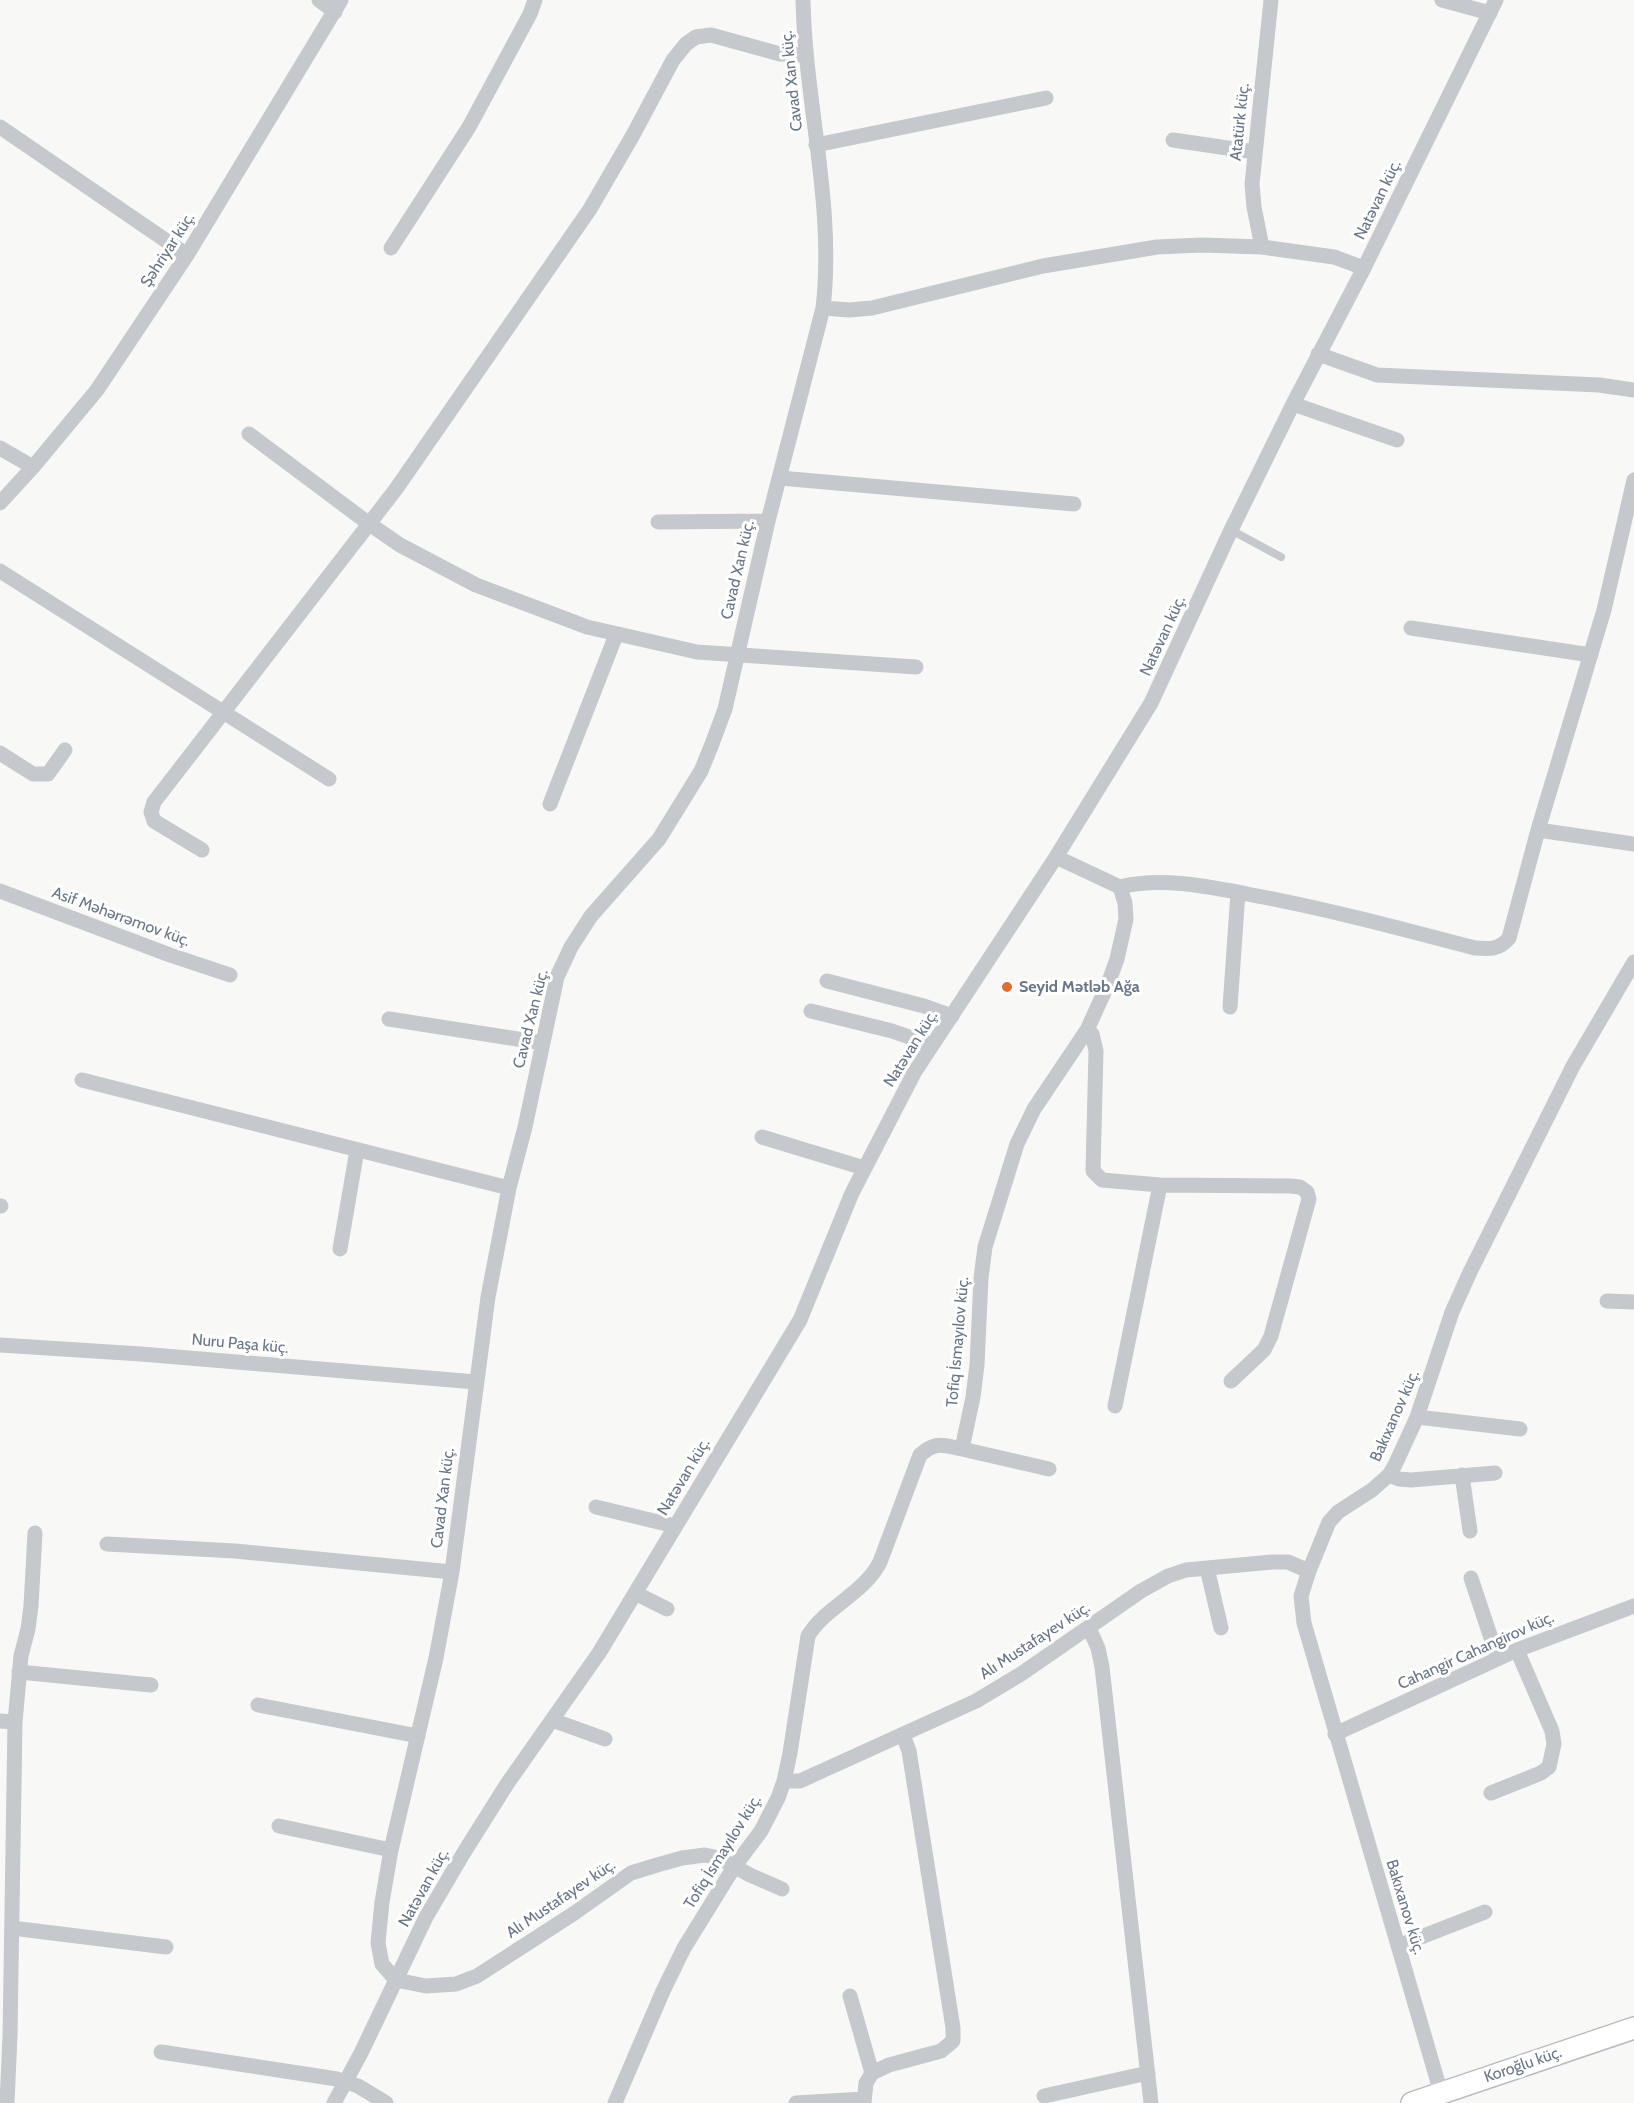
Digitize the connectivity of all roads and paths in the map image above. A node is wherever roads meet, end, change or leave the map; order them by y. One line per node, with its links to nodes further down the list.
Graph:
1 (318, 0): 6 (street)
2 (535, 0): 15 (street)
3 (803, 0): 8 (street, Cavad Xan küç.)
4 (1271, 0): 13 (street, Atatürk küç.)
5 (1443, 0): 7 (street)
6 (338, 6): 16 (street, Şəhriyar küç.)
7 (1493, 6): 17 (street, Natəvan küç.)
8 (805, 55): 12 (street, Cavad Xan küç.); 32 (street)
9 (1046, 98): 12 (street)
10 (0, 127): 16 (street)
11 (1173, 140): 13 (street)
12 (816, 145): 18 (street, Cavad Xan küç.)
13 (1255, 152): 14 (street, Atatürk küç.)
14 (1262, 247): 17 (street); 18 (street)
15 (391, 248)
16 (187, 255): 25 (street, Şəhriyar küç.)
17 (1364, 268): 19 (street, Natəvan küç.)
18 (823, 308): 26 (street, Cavad Xan küç.)
19 (1318, 354): 20 (street); 21 (street, Natəvan küç.)
20 (1634, 390)
21 (1293, 404): 23 (street); 33 (street, Natəvan küç.)
22 (249, 434): 32 (street)
23 (1397, 440)
24 (0, 448): 25 (street)
25 (33, 467): 28 (street, Şəhriyar küç.)
26 (780, 478): 29 (street); 30 (street, Cavad Xan küç.)
27 (1634, 480): 39 (street)
28 (0, 503)
29 (1074, 504)
30 (768, 521): 31 (street); 38 (street, Cavad Xan küç.)
31 (658, 522)
32 (368, 523): 37 (street); 41 (street)
33 (1231, 530): 34 (lane); 49 (street, Natəvan küç.)
34 (1281, 557)
35 (0, 571): 41 (street)
36 (1411, 628): 39 (street)
37 (616, 635): 38 (street); 45 (street)
38 (736, 655): 40 (street); 61 (street, Cavad Xan küç.)
39 (1591, 656): 46 (street)
40 (916, 667)
41 (224, 713): 44 (street); 48 (street)
42 (65, 750): 43 (street)
43 (0, 753)
44 (329, 779)
45 (550, 804)
46 (1538, 830): 47 (street); 52 (street)
47 (1634, 844)
48 (202, 850)
49 (1056, 858): 50 (street); 58 (street, Natəvan küç.)
50 (1120, 887): 52 (street); 60 (street, Tofiq İsmayılov küç.)
51 (0, 891): 54 (street, Asif Məhərrəmov küç.)
52 (1238, 892): 56 (street)
53 (1634, 962): 76 (street, Bakıxanov küç.)
54 (230, 975)
55 (827, 981): 58 (street)
56 (1230, 1007)
57 (811, 1011): 62 (street)
58 (952, 1016): 62 (street, Natəvan küç.)
59 (389, 1019): 61 (street)
60 (1087, 1030): 67 (street); 78 (street, Tofiq İsmayılov küç.)
61 (543, 1043): 68 (street, Cavad Xan küç.)
62 (932, 1046): 66 (street, Natəvan küç.)
63 (82, 1080): 65 (street)
64 (762, 1137): 66 (street)
65 (357, 1150): 68 (street); 69 (street)
66 (864, 1168): 84 (street, Natəvan küç.)
67 (1160, 1185): 73 (street); 75 (street)
68 (509, 1188): 74 (street, Cavad Xan küç.)
69 (340, 1249)
70 (1606, 1301): 71 (street)
71 (1634, 1302)
72 (0, 1345): 74 (street, Nuru Paşa küç.)
73 (1231, 1381)
74 (476, 1382): 90 (street, Cavad Xan küç.)
75 (1115, 1406)
76 (1417, 1417): 77 (street); 81 (street, Bakıxanov küç.)
77 (1520, 1429)
78 (962, 1449): 79 (street); 108 (street, Tofiq İsmayılov küç.)
79 (1049, 1469)
80 (1495, 1473): 82 (street)
81 (1389, 1475): 82 (street); 89 (street, Bakıxanov küç.)
82 (1462, 1475): 85 (street)
83 (596, 1507): 84 (street)
84 (675, 1526): 92 (street, Natəvan küç.)
85 (1470, 1531)
86 (34, 1533): 99 (street)
87 (107, 1544): 90 (street)
88 (1207, 1568): 89 (street, Alı Mustafayev küç.); 95 (street); 96 (street, Alı Mustafayev küç.)
89 (1309, 1571): 104 (street, Bakıxanov küç.)
90 (452, 1572): 106 (street, Cavad Xan küç.)
91 (1471, 1578): 98 (street)
92 (635, 1593): 94 (street); 102 (street, Natəvan küç.)
93 (1634, 1606): 97 (street, Cahangir Cahangirov küç.)
94 (667, 1609)
95 (1221, 1628)
96 (1089, 1629): 105 (street, Alı Mustafayev küç.); 125 (street)
97 (1517, 1650): 98 (street, Cahangir Cahangirov küç.); 109 (street)
98 (1498, 1659): 104 (street, Cahangir Cahangirov küç.)
99 (19, 1672): 100 (street); 103 (street)
100 (151, 1685)
101 (258, 1706): 106 (street)
102 (552, 1720): 107 (street); 119 (street, Natəvan küç.)
103 (8, 1721): 114 (street)
104 (1335, 1734): 118 (street, Bakıxanov küç.)
105 (903, 1735): 108 (street, Alı Mustafayev küç.); 124 (street)
106 (418, 1736): 111 (street, Cavad Xan küç.)
107 (605, 1739)
108 (784, 1781): 112 (street, Tofiq İsmayılov küç.)
109 (1491, 1793)
110 (279, 1826): 111 (street)
111 (391, 1850): 119 (street, Cavad Xan küç.)
112 (734, 1867): 113 (street, Alı Mustafayev küç.); 119 (street, Alı Mustafayev küç.); 133 (street, Tofiq İsmayılov küç.)
113 (782, 1889)
114 (6, 1904): 116 (street)
115 (1485, 1912): 118 (street)
116 (12, 1928): 117 (street); 122 (street)
117 (166, 1947)
118 (1398, 1947): 127 (street, Bakıxanov küç.)
119 (396, 1980): 126 (street, Natəvan küç.)
120 (850, 1996): 124 (street)
121 (1634, 2028): 127 (street, Koroğlu küç.)
122 (5, 2036): 130 (street)
123 (161, 2052): 126 (street)
124 (872, 2073): 129 (street)
125 (1148, 2073): 128 (street); 135 (street)
126 (347, 2081): 131 (street, Natəvan küç.); 132 (street)
127 (1442, 2093): 136 (street, Koroğlu küç.)
128 (1044, 2096)
129 (864, 2101): 134 (street)
130 (7, 2103)
131 (334, 2103)
132 (386, 2103)
133 (615, 2103)
134 (796, 2103)
135 (1151, 2103)
136 (1412, 2103)

